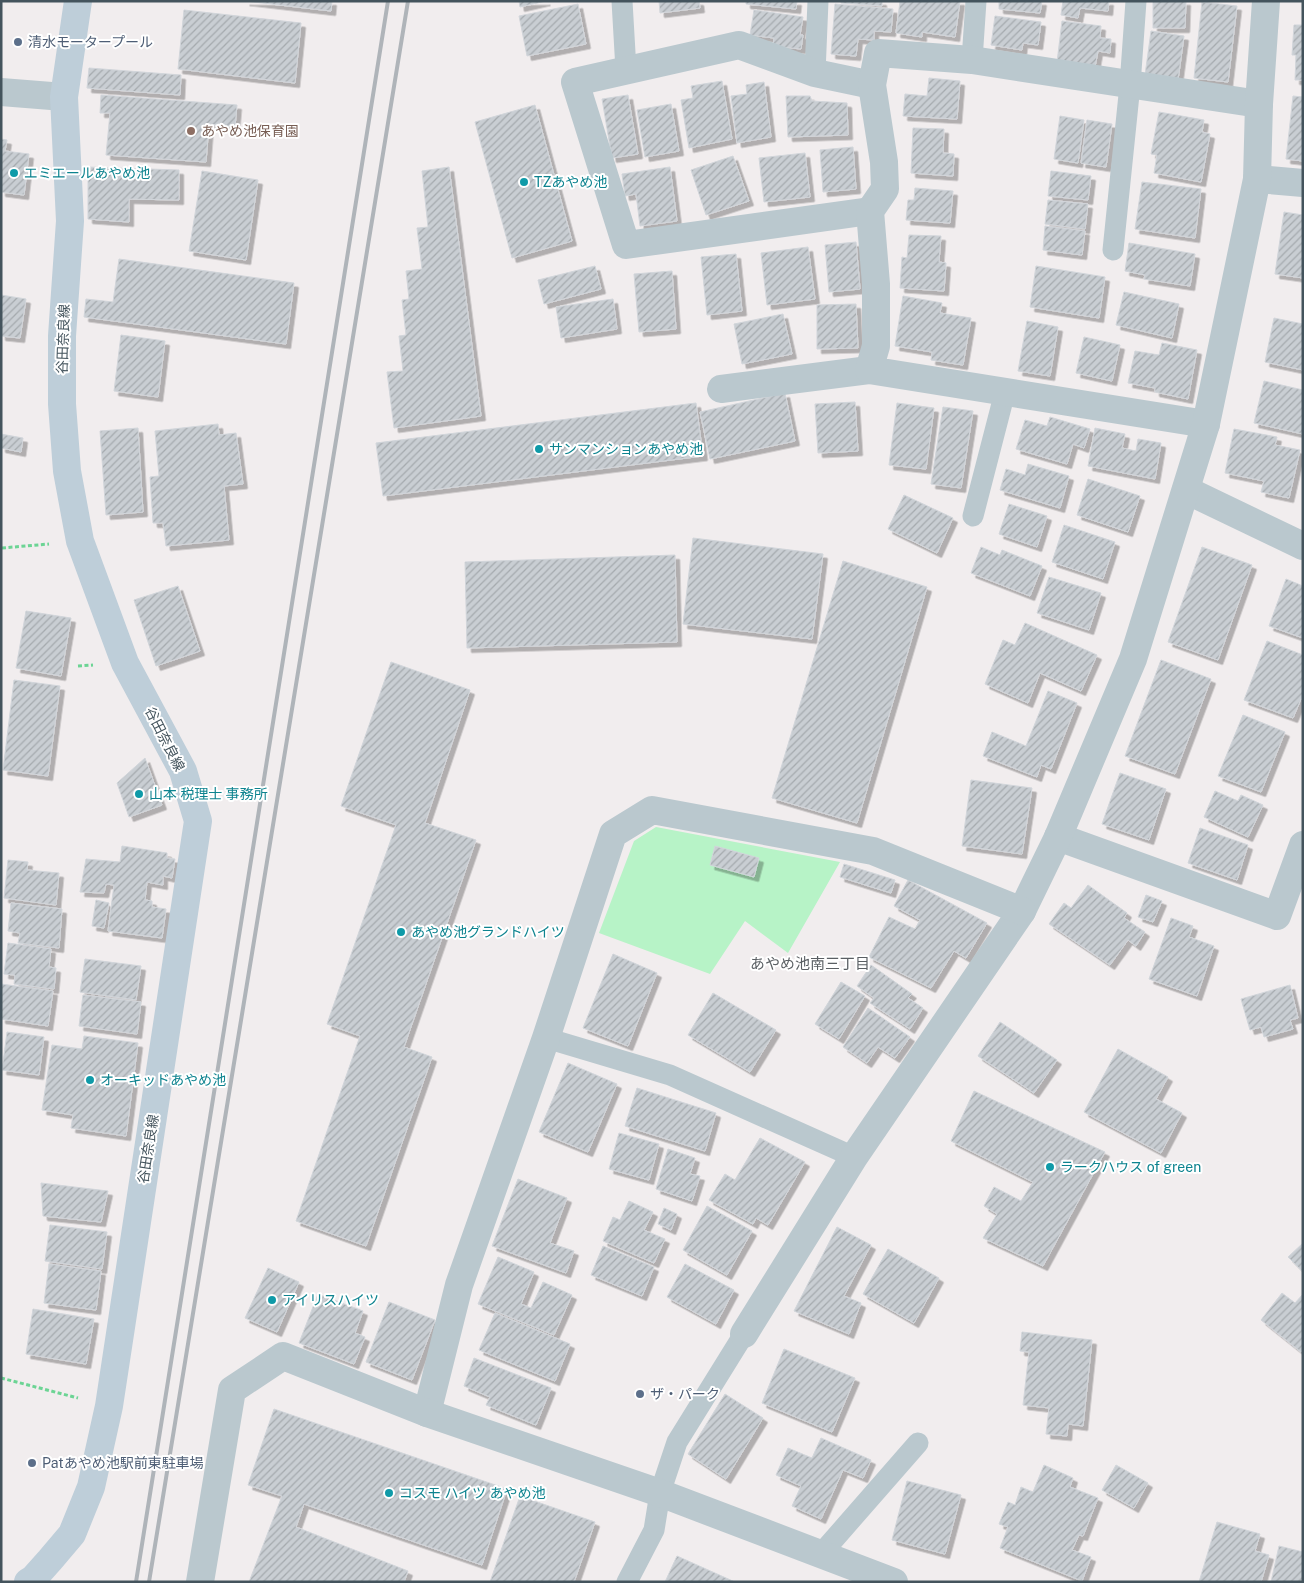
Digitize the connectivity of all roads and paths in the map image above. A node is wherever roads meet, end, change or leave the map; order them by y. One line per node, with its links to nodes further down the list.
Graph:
1 (78, 1): 13 (main road, 谷田奈良線)
2 (622, 1): 8 (lane)
3 (818, 1): 9 (lane)
4 (976, 1): 7 (lane)
5 (1136, 1): 11 (lane)
6 (1266, 1): 14 (street)
7 (972, 60): 10 (street); 11 (street)
8 (626, 70): 9 (street); 17 (street)
9 (815, 73): 10 (street)
10 (872, 85): 17 (street)
11 (1130, 85): 14 (street); 18 (lane)
12 (1, 92): 13 (street)
13 (64, 97): 25 (main road, 谷田奈良線)
14 (1259, 104): 15 (street)
15 (1257, 179): 16 (street); 22 (street)
16 (1303, 183)
17 (870, 210): 19 (street)
18 (1113, 250)
19 (869, 370): 20 (street); 21 (street)
20 (721, 389)
21 (1005, 392): 22 (street); 24 (lane)
22 (1206, 424): 23 (street)
23 (1186, 490): 26 (street); 28 (street)
24 (973, 516)
25 (80, 541): 27 (path); 35 (main road, 谷田奈良線)
26 (1303, 546)
27 (2, 548)
28 (1058, 837): 29 (street); 30 (street)
29 (1303, 844)
30 (1022, 911): 31 (street); 32 (street)
31 (546, 1038): 32 (lane); 36 (street)
32 (854, 1157): 33 (street)
33 (744, 1334): 38 (lane)
34 (1, 1378): 35 (path)
35 (109, 1406): 40 (main road, 谷田奈良線)
36 (427, 1413): 38 (street); 41 (street)
37 (918, 1443): 39 (lane)
38 (660, 1493): 39 (street); 42 (lane)
39 (821, 1554): 43 (street)
40 (28, 1582)
41 (200, 1582)
42 (627, 1582)
43 (894, 1582)

